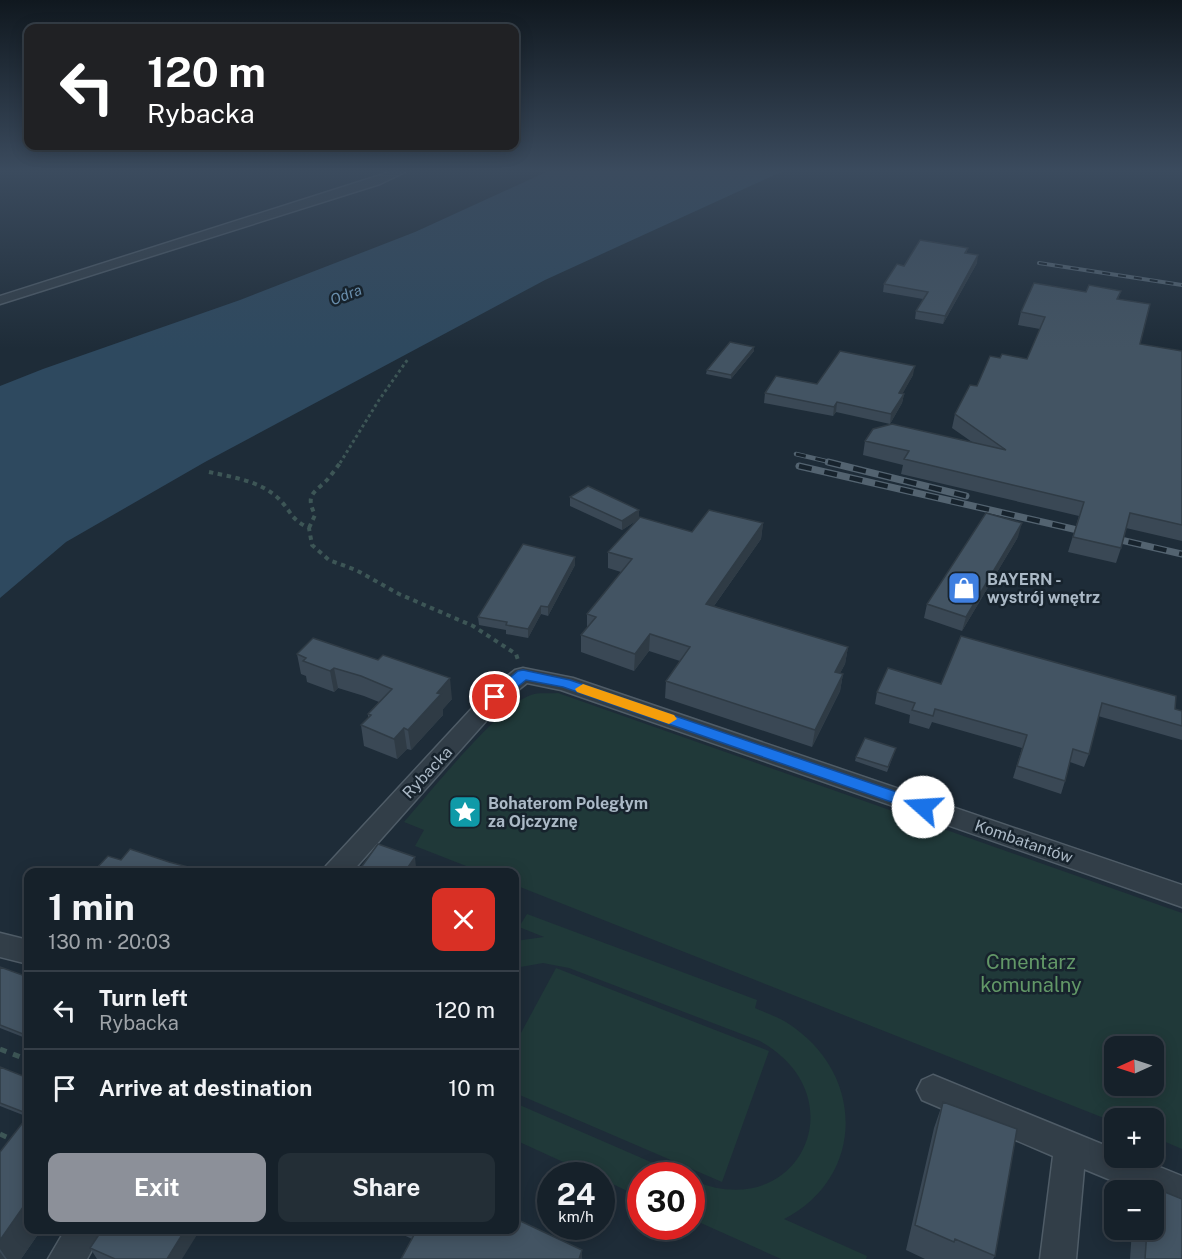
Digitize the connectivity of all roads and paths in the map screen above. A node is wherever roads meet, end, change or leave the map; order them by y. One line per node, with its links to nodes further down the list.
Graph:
1 (221, 231): 2 (street)
2 (0, 300)
3 (408, 359): 5 (path)
4 (209, 472): 5 (path)
5 (309, 528): 6 (path)
6 (523, 675): 7 (street, Rybacka); 8 (street, Kombatantów)
7 (340, 868)
8 (1182, 896)
9 (0, 945): 10 (street)
10 (24, 951)
11 (0, 1049): 12 (path)
12 (24, 1058)
13 (933, 1090): 16 (street)
14 (0, 1134): 15 (path)
15 (24, 1137)
16 (1070, 1149): 17 (street); 20 (street)
17 (1182, 1194)
18 (83, 1234): 19 (street)
19 (66, 1259)
20 (1058, 1259)

